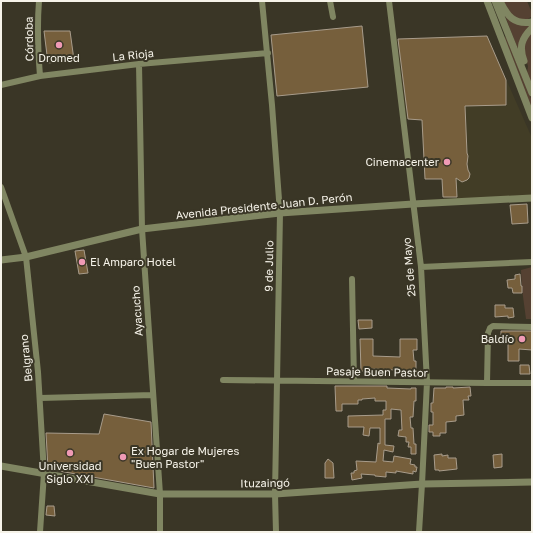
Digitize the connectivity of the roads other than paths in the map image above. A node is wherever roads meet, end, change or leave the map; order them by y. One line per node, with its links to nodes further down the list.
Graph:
1 (39, 1): 14 (street, Córdoba)
2 (262, 1): 11 (street, 9 de Julio)
3 (330, 1): 8 (street)
4 (389, 1): 20 (street, 25 de Mayo)
5 (487, 1): 17 (street)
6 (495, 1): 13 (street)
7 (500, 1): 9 (street)
8 (333, 17)
9 (532, 22)
10 (532, 28): 13 (street)
11 (268, 52): 12 (street, La Rioja); 21 (street, 9 de Julio)
12 (139, 64): 14 (street, La Rioja); 22 (street, Ayacucho)
13 (524, 74): 16 (street)
14 (40, 76): 15 (street, La Rioja)
15 (1, 85)
16 (532, 93)
17 (532, 115)
18 (1, 187): 23 (street, Belgrano)
19 (532, 198): 20 (street, Avenida Presidente Juan D. Perón)
20 (413, 204): 21 (street, Avenida Presidente Juan D. Perón); 26 (street, 25 de Mayo)
21 (280, 213): 22 (street, Avenida Presidente Juan D. Perón); 30 (street, 9 de Julio)
22 (142, 229): 23 (street, Avenida Presidente Juan D. Perón); 35 (street, Ayacucho)
23 (26, 257): 24 (street, Avenida Presidente Juan D. Perón); 36 (street, Belgrano)
24 (1, 260)
25 (532, 262): 26 (street)
26 (421, 267): 32 (street, 25 de Mayo)
27 (352, 279): 31 (street)
28 (532, 327): 33 (street)
29 (223, 380): 30 (street, Pasaje Buen Pastor)
30 (278, 381): 31 (street, Pasaje Buen Pastor); 42 (street, 9 de Julio)
31 (354, 381): 32 (street, Pasaje Buen Pastor)
32 (427, 382): 33 (street, Pasaje Buen Pastor); 40 (street, 25 de Mayo)
33 (487, 383): 34 (street, Pasaje Buen Pastor)
34 (532, 383)
35 (153, 394): 36 (street); 41 (street, Ayacucho)
36 (40, 398): 38 (street, Belgrano)
37 (1, 466): 38 (street, Ituzaingó)
38 (44, 473): 41 (street, Ituzaingó); 43 (street, Belgrano)
39 (532, 482): 40 (street, Ituzaingó)
40 (422, 484): 42 (street, Ituzaingó); 46 (street, 25 de Mayo)
41 (160, 494): 42 (street, Ituzaingó); 44 (street, Ayacucho)
42 (275, 494): 45 (street, 9 de Julio)
43 (40, 532)
44 (160, 532)
45 (276, 532)
46 (419, 532)

